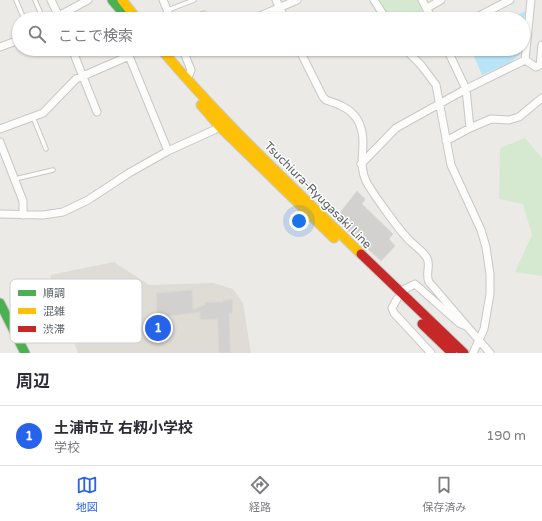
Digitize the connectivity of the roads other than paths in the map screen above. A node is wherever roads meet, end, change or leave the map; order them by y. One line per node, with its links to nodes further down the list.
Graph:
1 (16, 0): 19 (lane)
2 (35, 0): 20 (lane)
3 (51, 0): 21 (street)
4 (88, 0): 22 (street)
5 (112, 0): 23 (main road)
6 (122, 0): 24 (main road)
7 (163, 0): 18 (street)
8 (194, 0): 18 (lane)
9 (276, 0): 16 (street)
10 (297, 0): 16 (street)
11 (374, 0): 27 (street)
12 (422, 0): 17 (street)
13 (441, 0): 17 (street)
14 (510, 0): 29 (street)
15 (531, 0): 30 (street)
16 (279, 8): 25 (street); 26 (street)
17 (427, 8): 28 (street)
18 (168, 10)
19 (21, 12)
20 (40, 12)
21 (55, 12)
22 (67, 12)
23 (122, 12)
24 (131, 12)
25 (270, 12)
26 (281, 12)
27 (382, 12)
28 (429, 12)
29 (487, 12)
30 (530, 12)
31 (12, 43): 33 (street)
32 (542, 45): 42 (street)
33 (0, 47)
34 (75, 56): 43 (street)
35 (160, 56): 50 (main road, Tsuchiura-Ryugasaki Line)
36 (167, 56): 44 (main road, Tsuchiura-Ryugasaki Line)
37 (185, 56): 44 (street)
38 (302, 56): 57 (street)
39 (412, 56): 47 (street)
40 (450, 56): 45 (street)
41 (525, 56): 42 (street)
42 (525, 60): 45 (street)
43 (82, 76): 48 (street); 49 (street); 56 (street)
44 (187, 80): 50 (main road, Tsuchiura-Ryugasaki Line)
45 (466, 89): 47 (street); 51 (street)
46 (542, 98): 51 (street)
47 (440, 105): 53 (street); 57 (street)
48 (98, 112)
49 (33, 117): 52 (street); 55 (lane)
50 (223, 123): 56 (street); 62 (main road, Tsuchiura-Ryugasaki Line)
51 (470, 128): 53 (street)
52 (0, 130)
53 (446, 141): 67 (street)
54 (0, 142): 59 (street)
55 (46, 150)
56 (168, 151): 61 (street)
57 (361, 164): 65 (street)
58 (53, 170): 59 (lane)
59 (15, 179): 61 (street)
60 (0, 214): 61 (street)
61 (23, 215)
62 (398, 295): 65 (street); 69 (street); 70 (main road, Tsuchiura-Ryugasaki Line); 71 (main road, Tsuchiura-Ryugasaki Line)
63 (0, 303): 64 (main road)
64 (10, 323)
65 (468, 326): 67 (street)
66 (20, 343): 68 (main road)
67 (478, 344): 72 (street); 73 (street)
68 (25, 353)
69 (431, 353)
70 (452, 353)
71 (464, 353)
72 (473, 353)
73 (490, 353)

